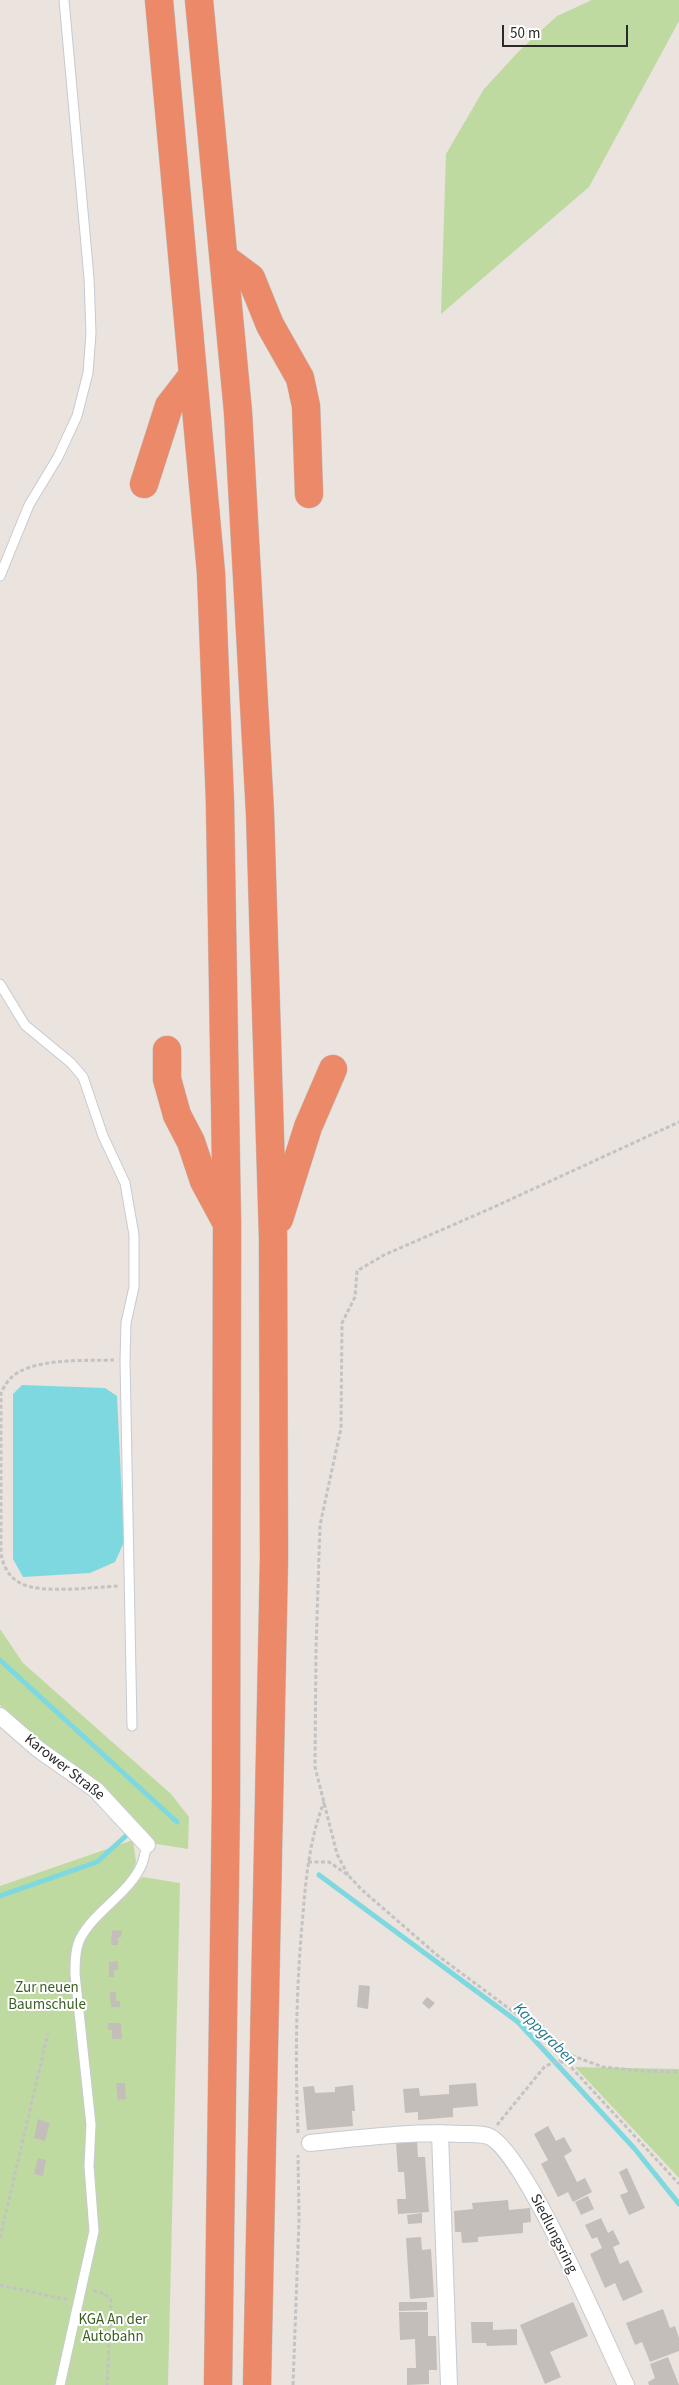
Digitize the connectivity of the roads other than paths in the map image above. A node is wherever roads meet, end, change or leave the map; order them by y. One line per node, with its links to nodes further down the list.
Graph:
1 (64, 0): 8 (lane)
2 (159, 0): 5 (highway)
3 (199, 0): 4 (highway)
4 (224, 258): 7 (highway); 13 (highway)
5 (193, 375): 6 (highway); 12 (highway)
6 (144, 484)
7 (308, 494)
8 (0, 576)
9 (0, 984): 15 (lane)
10 (167, 1050): 12 (highway)
11 (333, 1068): 13 (highway)
12 (227, 1224): 20 (highway)
13 (273, 1237): 21 (highway)
14 (0, 1716): 16 (street, Karower Straße)
15 (132, 1726)
16 (147, 1846): 19 (lane)
17 (440, 2133): 18 (street); 22 (street); 23 (street, Siedlungsring)
18 (304, 2143)
19 (60, 2385)
20 (218, 2385)
21 (257, 2385)
22 (449, 2385)
23 (626, 2385)

